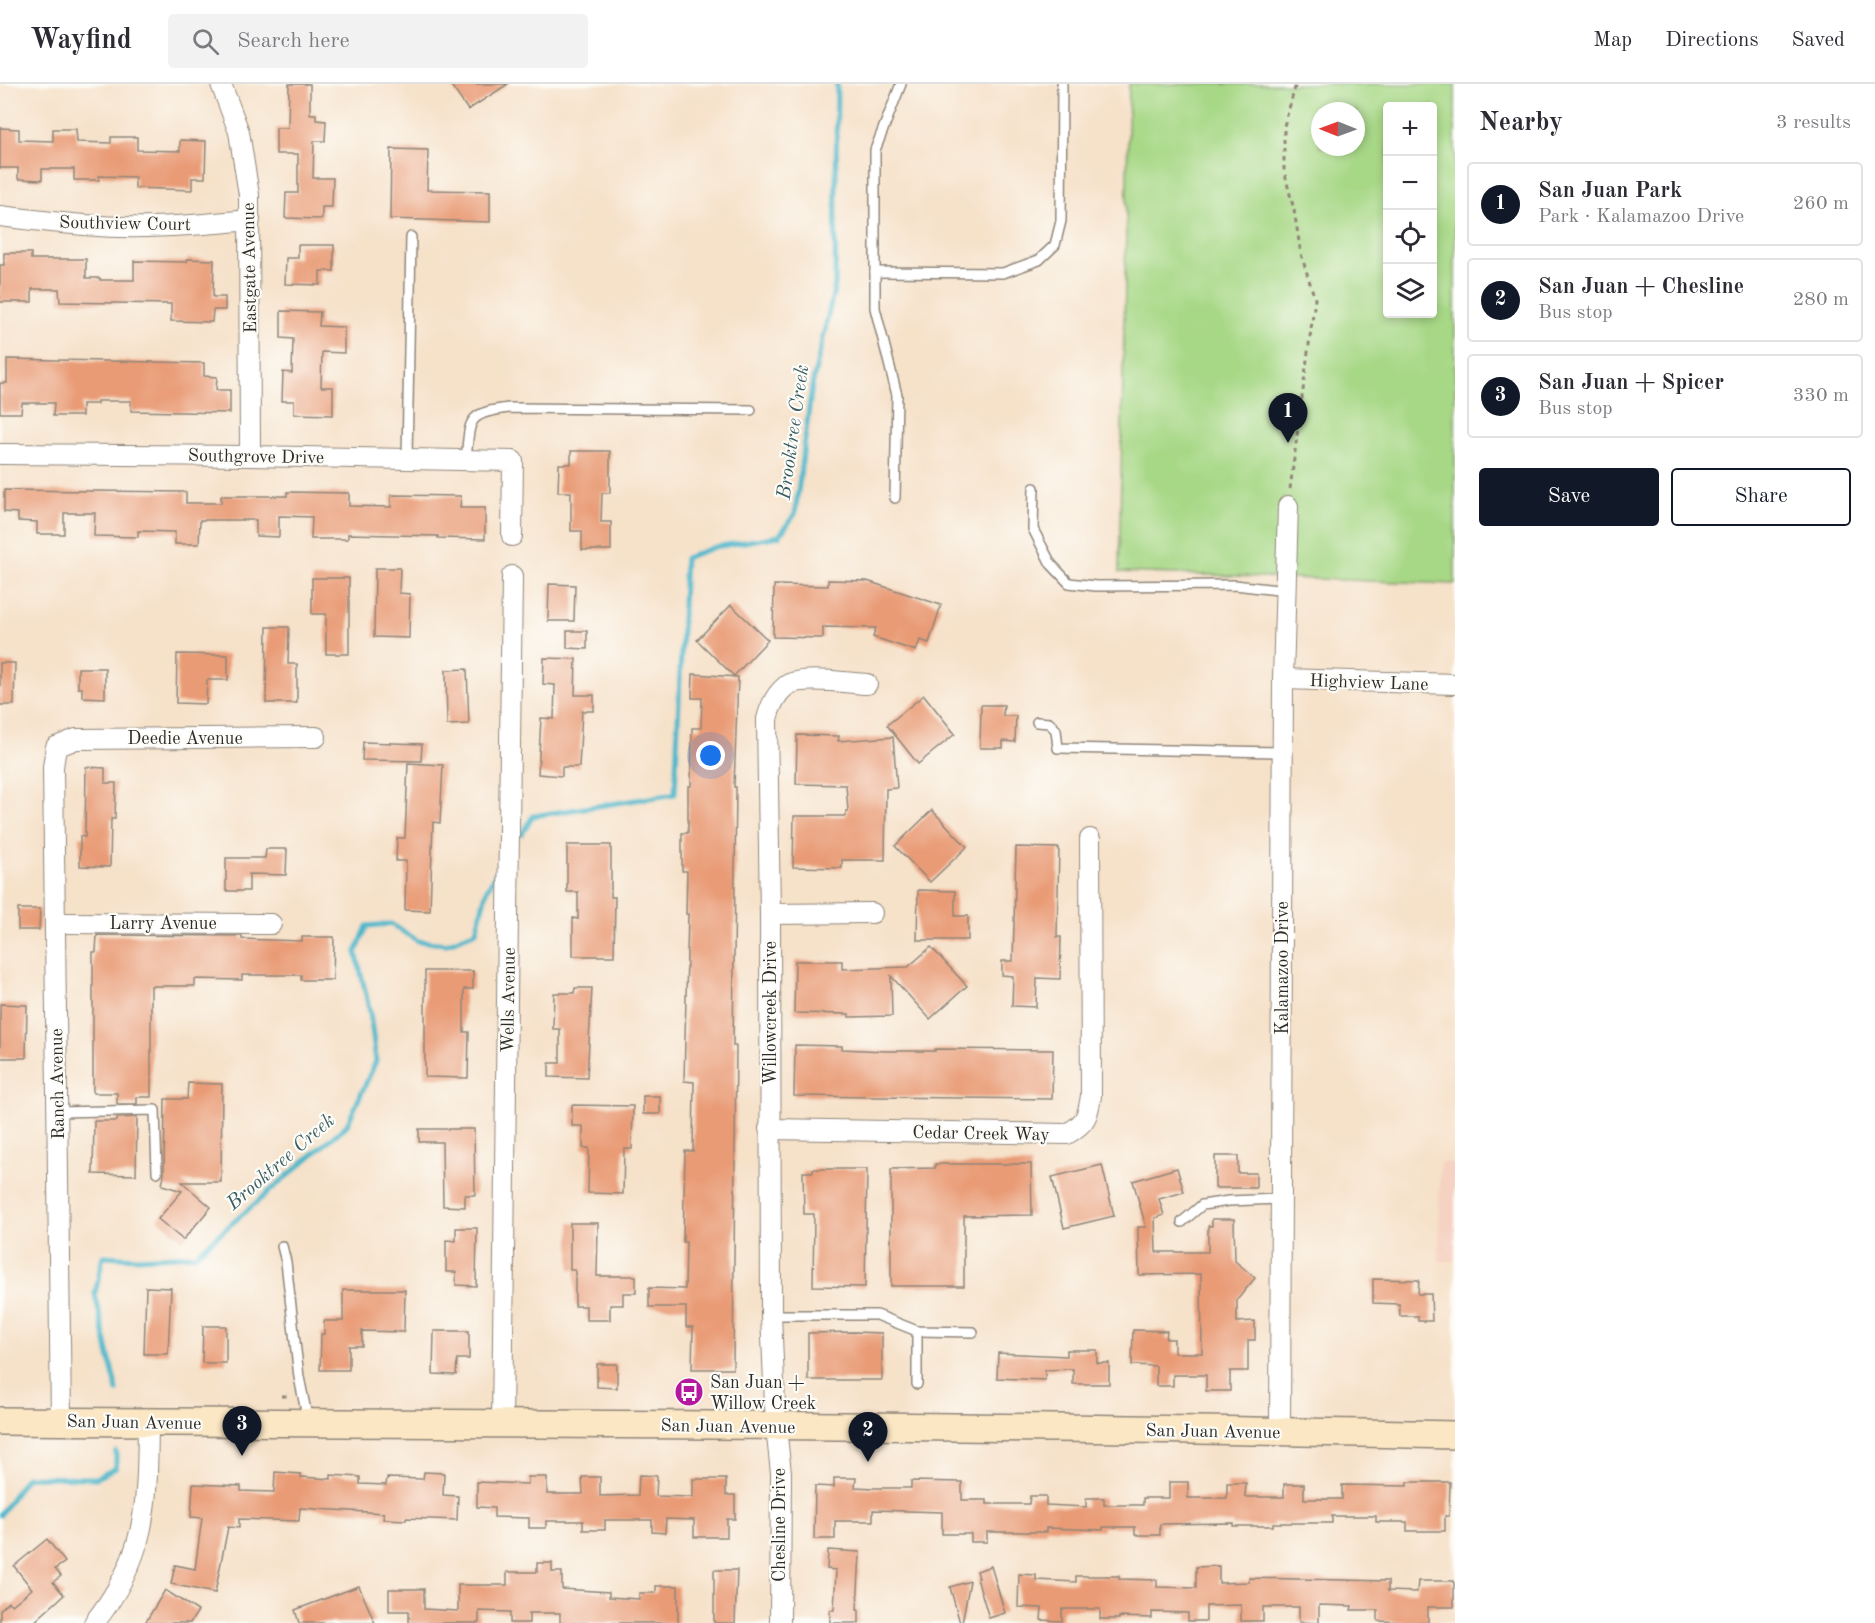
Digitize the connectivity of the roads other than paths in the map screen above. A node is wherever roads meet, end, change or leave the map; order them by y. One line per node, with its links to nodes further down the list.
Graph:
1 (221, 84): 5 (street, Eastgate Avenue)
2 (901, 84): 7 (lane)
3 (1062, 84): 7 (lane)
4 (0, 216): 5 (street, Southview Court)
5 (250, 220): 10 (street, Eastgate Avenue)
6 (411, 237): 11 (lane)
7 (875, 272): 14 (lane)
8 (751, 410): 12 (lane)
9 (0, 454): 10 (street, Southgrove Drive)
10 (250, 456): 11 (street, Southgrove Drive)
11 (407, 459): 12 (street, Southgrove Drive)
12 (466, 460): 16 (street, Southgrove Drive)
13 (1034, 488): 18 (lane)
14 (895, 498)
15 (1288, 506): 18 (street, Kalamazoo Drive)
16 (512, 536)
17 (512, 576): 45 (street, Wells Avenue)
18 (1286, 591): 19 (street, Kalamazoo Drive)
19 (1283, 679): 21 (street, Highview Lane); 25 (street, Kalamazoo Drive)
20 (867, 684): 28 (street, Willowcreek Drive)
21 (1455, 684)
22 (1037, 722): 25 (lane)
23 (316, 737): 24 (street, Deedie Avenue)
24 (56, 747): 29 (street, Ranch Avenue)
25 (1282, 752): 34 (street, Kalamazoo Drive)
26 (1090, 839): 32 (street, Cedar Creek Way)
27 (872, 913): 28 (street)
28 (770, 914): 32 (street, Willowcreek Drive)
29 (55, 923): 30 (street, Larry Avenue); 31 (street, Ranch Avenue)
30 (270, 924)
31 (57, 1112): 33 (lane); 42 (street, Ranch Avenue)
32 (770, 1129): 37 (street, Willowcreek Drive)
33 (157, 1172)
34 (1281, 1199): 35 (lane); 47 (street, Kalamazoo Drive)
35 (1182, 1222)
36 (282, 1246): 44 (lane)
37 (771, 1315): 38 (lane); 46 (street, Willowcreek Drive)
38 (917, 1331): 39 (lane); 40 (lane)
39 (973, 1332)
40 (917, 1383)
41 (0, 1421): 42 (main road, San Juan Avenue)
42 (61, 1421): 43 (main road, San Juan Avenue)
43 (148, 1423): 44 (main road, San Juan Avenue); 49 (street)
44 (308, 1424): 45 (main road, San Juan Avenue)
45 (502, 1424): 46 (main road, San Juan Avenue)
46 (776, 1427): 47 (main road, San Juan Avenue); 50 (street, Chesline Drive)
47 (1280, 1431): 48 (main road, San Juan Avenue)
48 (1455, 1435)
49 (94, 1623)
50 (780, 1623)

